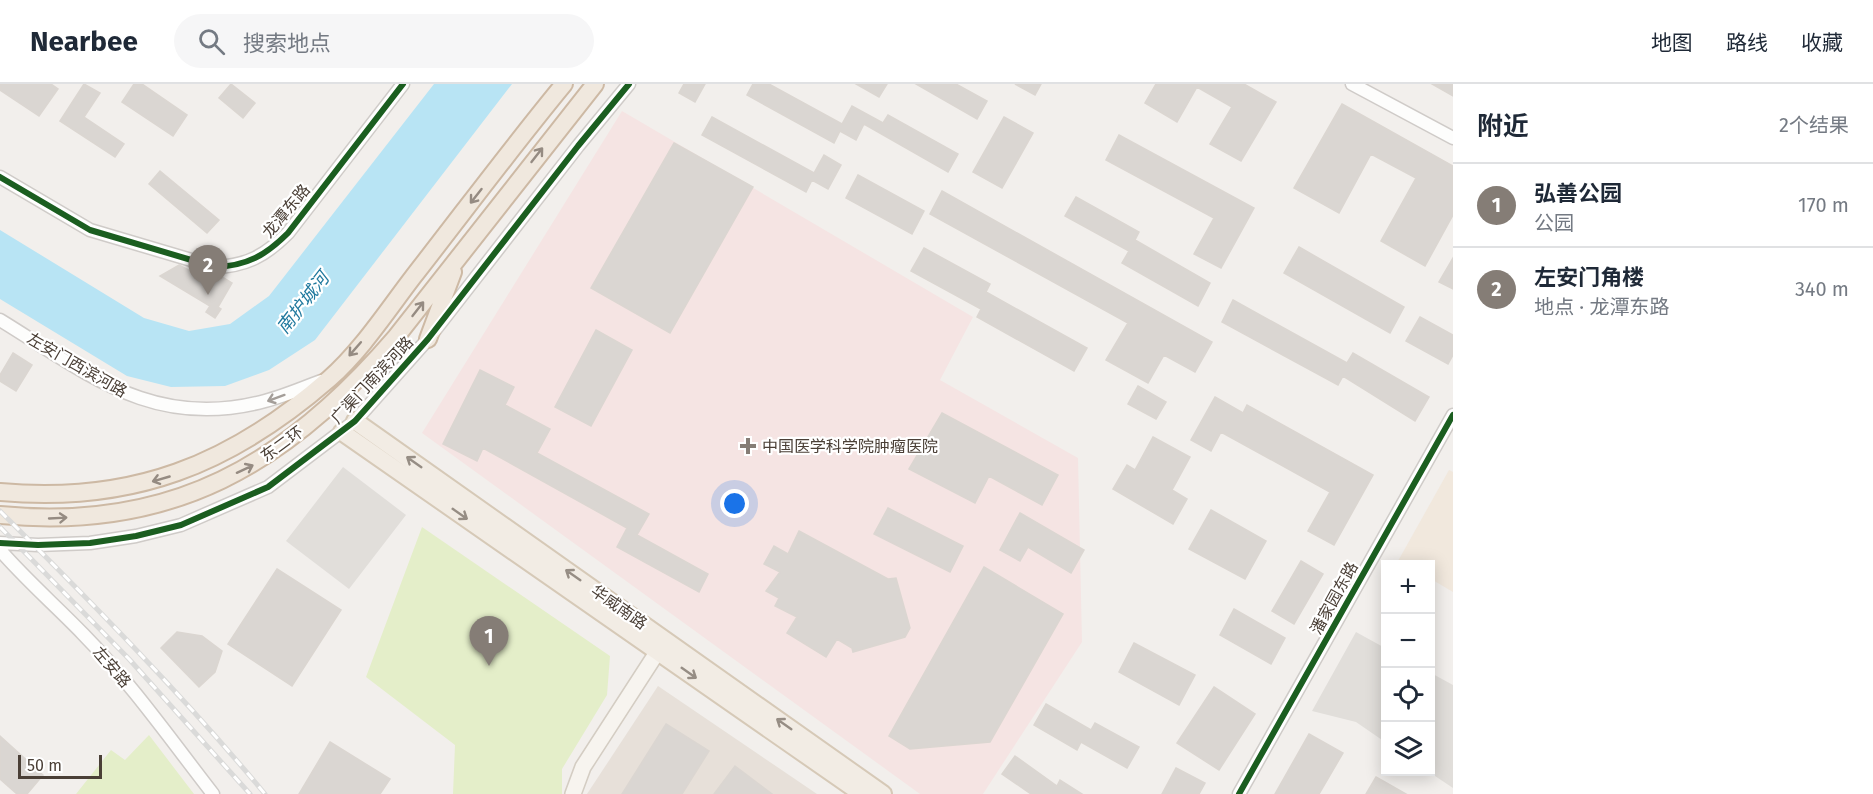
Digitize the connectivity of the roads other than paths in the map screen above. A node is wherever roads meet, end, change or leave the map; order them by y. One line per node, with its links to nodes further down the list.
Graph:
1 (403, 84): 9 (street, 龙潭东路)
2 (564, 84): 13 (highway, 东二环, one-way to 13)
3 (595, 84): 10 (highway, 东二环, one-way to 3)
4 (629, 84): 12 (street, 广渠门南滨河路)
5 (1352, 84): 6 (street)
6 (1453, 138)
7 (0, 172): 9 (street, 龙潭东路)
8 (0, 177): 9 (street, 龙潭东路)
9 (14, 185)
10 (459, 256): 12 (highway); 18 (highway, 东二环, one-way to 10)
11 (0, 320): 13 (street, 左安门西滨河路, one-way to 11)
12 (428, 339): 15 (street, 广渠门南滨河路)
13 (330, 377): 17 (highway, 东二环, one-way to 17)
14 (1453, 415): 26 (street, 潘家园东路)
15 (355, 421): 16 (street, 广渠门南滨河路); 25 (main road, 华威南路, one-way to 15)
16 (342, 432): 19 (street, 广渠门南滨河路); 21 (main road, 华威南路, one-way to 21)
17 (0, 492)
18 (0, 515)
19 (0, 543)
20 (0, 550): 22 (street, 左安路)
21 (658, 651): 23 (main road); 24 (main road, 华威南路, one-way to 24)
22 (213, 794)
23 (573, 794)
24 (862, 794)
25 (883, 794)
26 (1239, 794)

